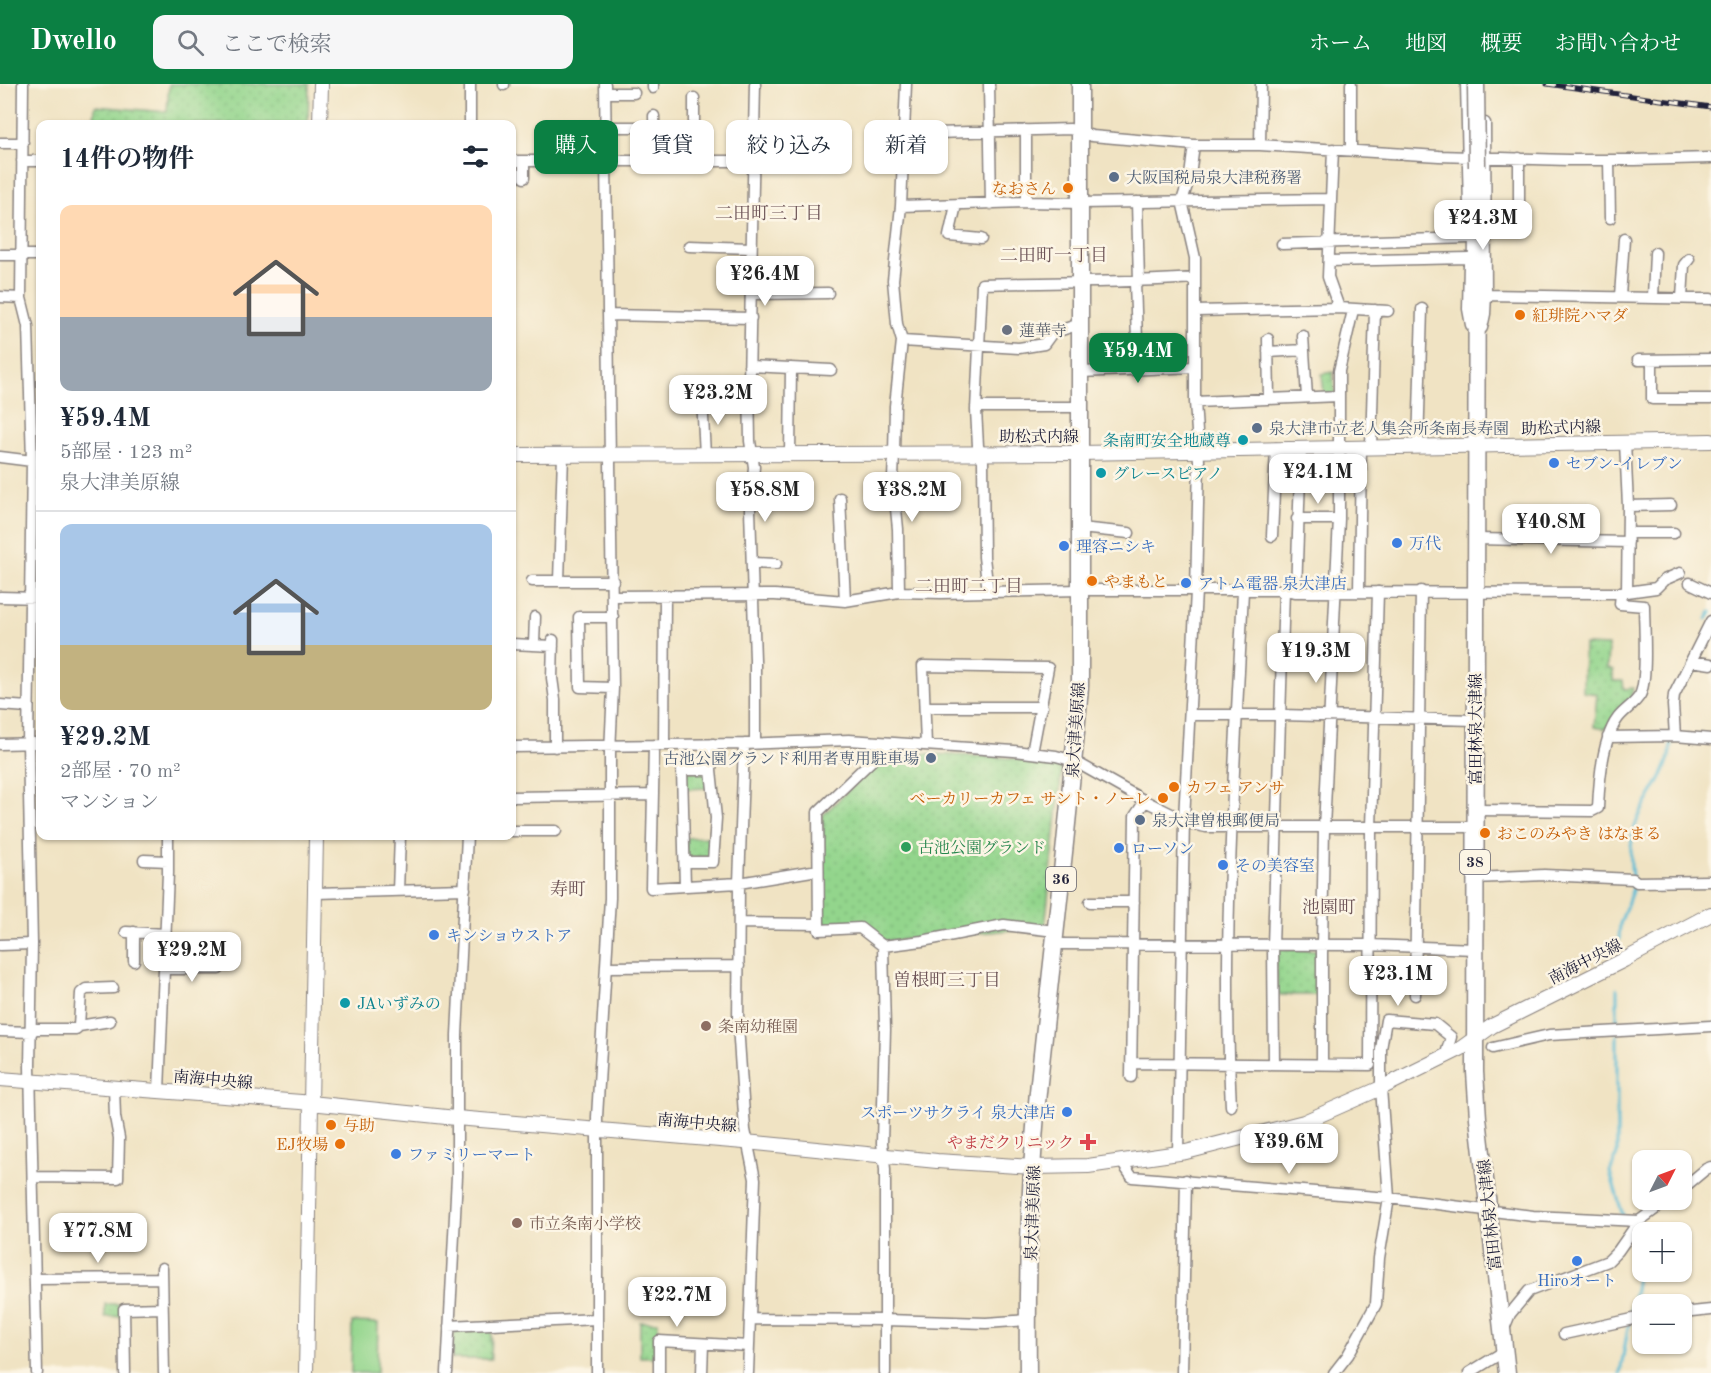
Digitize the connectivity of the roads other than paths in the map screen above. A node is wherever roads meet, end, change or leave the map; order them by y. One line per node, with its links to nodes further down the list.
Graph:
1 (23, 84): 29 (street)
2 (321, 84): 16 (street)
3 (471, 84): 17 (street)
4 (755, 84): 21 (street)
5 (906, 84): 22 (street)
6 (989, 84): 26 (street)
7 (1080, 84): 25 (main road, 泉大津美原線 / 36)
8 (1261, 84): 31 (street)
9 (1351, 84): 33 (street)
10 (1466, 84): 23 (street)
11 (1476, 84): 36 (main road, 富田林泉大津線 / 38, bridge)
12 (605, 88): 13 (street); 18 (street)
13 (634, 93)
14 (694, 98): 20 (street)
15 (654, 116): 19 (street)
16 (320, 120)
17 (470, 120)
18 (605, 120)
19 (654, 120)
20 (694, 120)
21 (754, 120)
22 (905, 120)
23 (1468, 122): 36 (street); 36 (street)
24 (1026, 130): 25 (street); 26 (street); 49 (street)
25 (1081, 131): 30 (street); 51 (main road, 泉大津美原線 / 36)
26 (991, 132): 27 (street); 52 (street)
27 (948, 133)
28 (0, 142): 29 (street)
29 (23, 143): 38 (street)
30 (1194, 145): 31 (street); 48 (street)
31 (1260, 145): 32 (street)
32 (1333, 149): 33 (street); 47 (street)
33 (1351, 149): 36 (street)
34 (1519, 158): 36 (street); 37 (street); 56 (street)
35 (1711, 158): 37 (street)
36 (1477, 160): 56 (street); 57 (street); 96 (main road, 富田林泉大津線 / 38)
37 (1610, 160): 55 (street)
38 (22, 161): 39 (street); 66 (street)
39 (36, 161)
40 (516, 161): 41 (street)
41 (524, 161): 42 (street); 46 (street)
42 (534, 161)
43 (606, 174): 89 (street)
44 (752, 174): 63 (street)
45 (903, 174): 54 (street)
46 (524, 178)
47 (1331, 199): 48 (street); 60 (street)
48 (1182, 201): 50 (street); 71 (street)
49 (1026, 202): 51 (street); 52 (street)
50 (1137, 202): 51 (street); 73 (street)
51 (1081, 203): 72 (main road, 泉大津美原線 / 36)
52 (991, 204): 53 (street)
53 (956, 205): 54 (street); 58 (street)
54 (901, 206): 94 (street)
55 (1612, 211)
56 (1487, 218): 76 (street)
57 (1469, 238): 60 (street); 68 (street)
58 (981, 239)
59 (1624, 239): 77 (street)
60 (1330, 242): 61 (street); 70 (street)
61 (1282, 244)
62 (689, 246): 63 (street)
63 (751, 248): 75 (street)
64 (1655, 253): 79 (street)
65 (0, 255): 66 (street)
66 (21, 255): 67 (street); 80 (street)
67 (36, 255)
68 (1469, 258): 70 (street); 96 (street)
69 (1689, 259): 81 (street)
70 (1329, 261): 83 (street)
71 (1195, 278): 73 (street); 87 (street)
72 (1080, 281): 73 (street); 91 (main road, 泉大津美原線 / 36); 95 (street)
73 (1137, 282): 105 (street)
74 (828, 293): 75 (street)
75 (751, 294): 90 (street)
76 (1486, 295): 77 (street); 96 (street)
77 (1620, 296): 79 (street)
78 (0, 297): 80 (street)
79 (1653, 297): 81 (street)
80 (21, 298): 135 (street)
81 (1682, 298): 82 (street)
82 (1711, 299)
83 (1339, 308): 85 (street); 87 (street)
84 (1422, 309): 120 (street)
85 (1353, 310): 86 (street); 108 (street)
86 (1375, 310): 88 (street); 119 (street)
87 (1196, 311): 103 (street)
88 (1388, 311)
89 (608, 315): 90 (street); 131 (street)
90 (751, 318): 102 (street)
91 (1080, 324): 95 (street); 107 (main road, 泉大津美原線 / 36)
92 (1303, 336): 97 (street)
93 (1268, 339): 98 (street)
94 (902, 341): 95 (street); 128 (street)
95 (978, 347): 114 (street)
96 (1477, 349): 118 (main road, 富田林泉大津線 / 38)
97 (1304, 350): 98 (street); 109 (street)
98 (1268, 352): 111 (street)
99 (1711, 359): 101 (street)
100 (1638, 360): 101 (street)
101 (1652, 360): 112 (street)
102 (749, 366): 104 (street); 133 (street)
103 (1195, 367): 105 (street); 113 (street)
104 (791, 368): 106 (street); 127 (street)
105 (1138, 369): 107 (street)
106 (831, 370)
107 (1081, 372): 115 (main road, 泉大津美原線 / 36)
108 (1339, 396): 109 (street); 123 (street)
109 (1307, 397): 111 (street)
110 (702, 398): 132 (street)
111 (1269, 399): 113 (street)
112 (1711, 399)
113 (1195, 402): 124 (street)
114 (976, 407): 115 (street); 125 (street)
115 (1080, 407): 126 (main road, 泉大津美原線 / 36)
116 (1711, 441): 117 (street, 助松式内線)
117 (1625, 442): 118 (street, 助松式内線); 138 (street)
118 (1476, 446): 120 (street, 助松式内線); 147 (main road, 富田林泉大津線 / 38)
119 (1366, 447): 120 (street, 助松式内線); 123 (street, 助松式内線); 165 (street)
120 (1418, 447)
121 (1276, 448): 122 (street, 助松式内線); 124 (street, 助松式内線); 145 (street)
122 (1301, 448): 123 (street, 助松式内線); 139 (street)
123 (1339, 448): 140 (street)
124 (1198, 451): 126 (street, 助松式内線); 158 (street)
125 (979, 453): 126 (street, 助松式内線); 128 (street, 助松式内線); 162 (street)
126 (1080, 453): 142 (main road, 泉大津美原線 / 36)
127 (790, 454): 128 (street, 助松式内線); 133 (street, 助松式内線)
128 (894, 454): 161 (street)
129 (516, 455): 130 (street, 助松式内線)
130 (563, 455): 131 (street, 助松式内線); 153 (street)
131 (611, 455): 132 (street, 助松式内線); 154 (street)
132 (705, 455): 133 (street, 助松式内線)
133 (752, 455): 149 (street)
134 (0, 456): 135 (street)
135 (35, 456): 141 (street)
136 (840, 498): 176 (street)
137 (1671, 505): 138 (street)
138 (1628, 506): 146 (street)
139 (1297, 519): 140 (street); 163 (street)
140 (1339, 519): 164 (street)
141 (36, 523): 148 (street)
142 (1080, 528): 143 (street); 156 (main road, 泉大津美原線 / 36)
143 (1129, 532)
144 (1674, 533): 146 (street)
145 (1272, 536)
146 (1628, 538): 147 (street); 168 (street)
147 (1476, 539): 167 (main road, 富田林泉大津線 / 38)
148 (35, 559): 174 (street)
149 (752, 563): 150 (street); 170 (street)
150 (776, 564)
151 (1680, 573): 168 (street)
152 (532, 580): 153 (street)
153 (560, 581): 154 (street)
154 (613, 581): 171 (street)
155 (1690, 583): 169 (street)
156 (1080, 590): 158 (street); 162 (street); 211 (main road, 泉大津美原線 / 36)
157 (1284, 590): 159 (street); 163 (street); 190 (street)
158 (1196, 591): 159 (street); 189 (street)
159 (1243, 591): 191 (street)
160 (1421, 591): 166 (street); 167 (street); 194 (street)
161 (899, 592): 162 (street); 176 (street)
162 (988, 592)
163 (1296, 592): 164 (street)
164 (1335, 592): 165 (street); 192 (street)
165 (1359, 592): 166 (street)
166 (1378, 592): 193 (street)
167 (1475, 593): 168 (street); 195 (main road, 富田林泉大津線 / 38)
168 (1624, 593): 196 (street)
169 (1711, 593)
170 (753, 595): 172 (street); 176 (street); 204 (street)
171 (613, 596): 172 (street); 178 (street)
172 (665, 596): 205 (street)
173 (0, 597): 174 (street)
174 (29, 598): 175 (street); 186 (street)
175 (36, 598)
176 (845, 601)
177 (535, 617): 181 (street)
178 (613, 617): 184 (street); 184 (street)
179 (1711, 621): 182 (street)
180 (516, 644): 181 (street)
181 (534, 644): 208 (street)
182 (1691, 661): 183 (street); 197 (street)
183 (1711, 664)
184 (613, 688): 209 (street)
185 (0, 705): 186 (street)
186 (28, 707): 199 (street)
187 (925, 707): 188 (street); 188 (street); 206 (street)
188 (1042, 707): 210 (street)
189 (1190, 715): 191 (street); 218 (street)
190 (1281, 715): 191 (street); 192 (street); 220 (street)
191 (1237, 716): 219 (street)
192 (1329, 716): 193 (street); 222 (street)
193 (1375, 718): 194 (street); 223 (street)
194 (1420, 718): 195 (street); 224 (street)
195 (1475, 720): 217 (main road, 富田林泉大津線 / 38)
196 (1608, 736): 197 (street); 217 (street)
197 (1673, 736): 198 (street)
198 (1711, 739)
199 (28, 743): 200 (street); 202 (street); 249 (street)
200 (36, 743)
201 (890, 743): 204 (street); 206 (street); 234 (street)
202 (0, 744)
203 (713, 744): 204 (street); 205 (street); 212 (street)
204 (750, 744): 237 (street)
205 (659, 745): 209 (street); 213 (street)
206 (926, 746): 210 (street)
207 (516, 747): 208 (street)
208 (555, 747): 209 (street)
209 (611, 747): 214 (street)
210 (1032, 753): 211 (street)
211 (1074, 761): 216 (street); 248 (main road, 泉大津美原線 / 36)
212 (711, 770): 233 (street); 233 (street)
213 (652, 795): 214 (street); 238 (street)
214 (610, 796): 215 (street); 262 (street)
215 (516, 797)
216 (1145, 801): 218 (street); 243 (street)
217 (1475, 810): 221 (main road, 富田林泉大津線 / 38)
218 (1184, 819): 219 (street); 252 (street)
219 (1232, 827): 220 (street); 253 (street)
220 (1276, 827): 222 (street); 256 (street)
221 (1476, 827): 224 (street); 235 (main road, 富田林泉大津線 / 38)
222 (1324, 828): 223 (street); 257 (street)
223 (1371, 828): 224 (street); 254 (street)
224 (1417, 828): 258 (street)
225 (516, 831): 226 (street)
226 (556, 831)
227 (168, 840): 232 (street)
228 (316, 840): 241 (street)
229 (400, 840): 240 (street)
230 (467, 840): 239 (street)
231 (144, 860): 232 (street)
232 (168, 861): 247 (street)
233 (685, 862): 238 (street)
234 (818, 870): 237 (street); 246 (street)
235 (1474, 878): 236 (street); 259 (main road, 富田林泉大津線 / 38)
236 (1711, 880)
237 (739, 883): 238 (street); 245 (street)
238 (685, 886)
239 (465, 889): 240 (street); 290 (street)
240 (398, 891): 241 (street)
241 (316, 893): 288 (street)
242 (1090, 902): 243 (street)
243 (1134, 902): 251 (street)
244 (1711, 914): 274 (street, 南海中央線)
245 (739, 923): 246 (street); 261 (street)
246 (819, 924): 255 (street)
247 (166, 934): 260 (street); 263 (street)
248 (1055, 938): 251 (street); 255 (street); 296 (main road, 泉大津美原線 / 36)
249 (32, 944): 250 (street); 273 (street)
250 (0, 945)
251 (1133, 945): 252 (street); 277 (street)
252 (1181, 945): 253 (street); 280 (street)
253 (1229, 945): 256 (street); 278 (street)
254 (1369, 945): 257 (street); 258 (street); 267 (street)
255 (883, 946): 294 (street)
256 (1272, 946): 257 (street); 279 (street)
257 (1322, 946): 281 (street)
258 (1417, 947): 259 (street); 266 (street)
259 (1475, 950): 274 (main road, 富田林泉大津線 / 38)
260 (134, 961)
261 (739, 966): 262 (street); 292 (street)
262 (607, 967): 291 (street)
263 (164, 969): 264 (street); 287 (street)
264 (219, 969)
265 (113, 988): 270 (street)
266 (1415, 995)
267 (1370, 1020): 268 (street); 281 (street)
268 (1386, 1020): 276 (street); 286 (street)
269 (110, 1021): 270 (street)
270 (80, 1026): 273 (street)
271 (1711, 1026): 275 (street)
272 (0, 1031): 273 (street)
273 (32, 1031): 284 (street)
274 (1476, 1039): 276 (street, 南海中央線); 302 (main road, 富田林泉大津線 / 38)
275 (1493, 1048)
276 (1446, 1054): 286 (street, 南海中央線)
277 (1132, 1063): 280 (street); 282 (street)
278 (1229, 1063): 279 (street); 280 (street); 289 (street)
279 (1274, 1063): 281 (street)
280 (1181, 1064): 293 (street)
281 (1322, 1064)
282 (1131, 1077)
283 (0, 1078): 284 (street, 南海中央線)
284 (32, 1082): 285 (street, 南海中央線); 298 (street)
285 (114, 1088): 287 (street, 南海中央線); 298 (street)
286 (1381, 1088): 293 (street, 南海中央線); 301 (street)
287 (159, 1091): 288 (street, 南海中央線)
288 (310, 1103): 290 (street, 南海中央線); 323 (street)
289 (1232, 1106)
290 (456, 1118): 291 (street, 南海中央線); 314 (street)
291 (597, 1130): 292 (street, 南海中央線); 310 (street)
292 (746, 1142): 294 (street, 南海中央線); 309 (street)
293 (1178, 1154): 295 (street, 南海中央線)
294 (884, 1156): 296 (street, 南海中央線); 312 (street)
295 (1121, 1161): 296 (street, 南海中央線); 299 (street)
296 (1033, 1167): 313 (main road, 泉大津美原線 / 36)
297 (1711, 1167): 300 (street)
298 (33, 1177): 305 (street)
299 (1186, 1180): 301 (street); 331 (street)
300 (1692, 1181)
301 (1389, 1198): 302 (street); 332 (street)
302 (1488, 1209): 304 (street); 315 (main road, 富田林泉大津線 / 38)
303 (1654, 1210): 304 (street)
304 (1639, 1221): 315 (street)
305 (35, 1279): 306 (street); 320 (street)
306 (162, 1308): 321 (street); 322 (street)
307 (1711, 1310): 308 (street)
308 (1692, 1312)
309 (750, 1318): 312 (street); 318 (street)
310 (597, 1319): 314 (street); 325 (street)
311 (1632, 1319): 316 (street)
312 (886, 1320): 313 (street); 329 (street)
313 (1027, 1320): 330 (main road, 泉大津美原線 / 36)
314 (449, 1326): 324 (street)
315 (1503, 1331): 319 (main road, 富田林泉大津線 / 38)
316 (1564, 1334)
317 (703, 1344): 318 (street); 326 (street); 327 (street)
318 (749, 1346): 328 (street)
319 (1504, 1351): 333 (street); 334 (main road, 富田林泉大津線 / 38)
320 (37, 1373)
321 (125, 1373)
322 (164, 1373)
323 (306, 1373)
324 (447, 1373)
325 (597, 1373)
326 (659, 1373)
327 (702, 1373)
328 (748, 1373)
329 (885, 1373)
330 (1028, 1373)
331 (1182, 1373)
332 (1334, 1373)
333 (1469, 1373)
334 (1507, 1373)

